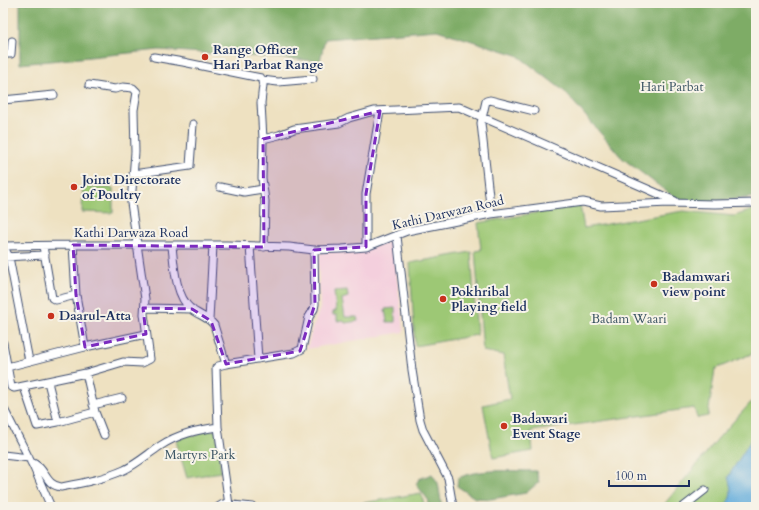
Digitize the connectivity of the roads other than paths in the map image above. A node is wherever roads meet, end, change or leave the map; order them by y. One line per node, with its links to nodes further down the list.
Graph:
1 (12, 41): 3 (street)
2 (154, 57): 5 (street)
3 (3, 58)
4 (313, 79): 5 (street)
5 (262, 80): 13 (street)
6 (89, 85): 14 (street)
7 (54, 95): 8 (street)
8 (3, 100)
9 (380, 110): 11 (street); 13 (street); 29 (street)
10 (534, 111): 11 (street)
11 (482, 117): 17 (street); 19 (street)
12 (193, 124): 14 (street)
13 (262, 139): 16 (street)
14 (133, 174): 22 (street)
15 (220, 187): 16 (street)
16 (263, 189): 28 (street)
17 (675, 201)
18 (756, 203): 19 (street, Kathi Darwaza Road)
19 (491, 214): 20 (street, Kathi Darwaza Road)
20 (397, 236): 29 (street, Kathi Darwaza Road); 60 (street)
21 (73, 245): 22 (street, Kathi Darwaza Road); 24 (street, Kathi Darwaza Road); 33 (street)
22 (138, 245): 25 (street, Kathi Darwaza Road); 34 (street)
23 (4, 246): 24 (street, Kathi Darwaza Road); 32 (street)
24 (43, 246): 31 (street)
25 (172, 246): 26 (street, Kathi Darwaza Road); 35 (street)
26 (213, 246): 27 (street, Kathi Darwaza Road); 36 (street)
27 (250, 246): 28 (street, Kathi Darwaza Road); 40 (street)
28 (264, 247): 30 (street, Kathi Darwaza Road)
29 (366, 247): 30 (street, Kathi Darwaza Road)
30 (314, 250): 40 (street)
31 (45, 255): 32 (street); 33 (street)
32 (6, 257): 41 (street)
33 (76, 295): 39 (street)
34 (145, 308): 35 (street); 37 (street)
35 (192, 310): 36 (street)
36 (209, 320): 42 (street)
37 (146, 334): 39 (street); 44 (street)
38 (3, 343): 43 (street)
39 (85, 347): 41 (street)
40 (258, 358): 42 (street)
41 (29, 361): 43 (street)
42 (226, 364): 51 (street)
43 (7, 367): 46 (street)
44 (86, 373): 45 (street); 49 (street)
45 (48, 382): 46 (street); 50 (street)
46 (24, 387): 50 (street)
47 (122, 398): 49 (street)
48 (3, 406): 54 (street)
49 (94, 408): 50 (street); 52 (street)
50 (58, 422)
51 (218, 427): 54 (street); 56 (street)
52 (104, 435)
53 (3, 456): 54 (street)
54 (30, 460): 57 (street)
55 (705, 490): 61 (street)
56 (229, 505): 58 (street); 59 (street)
57 (51, 507)
58 (218, 507)
59 (253, 507)
60 (453, 507)
61 (683, 507)

